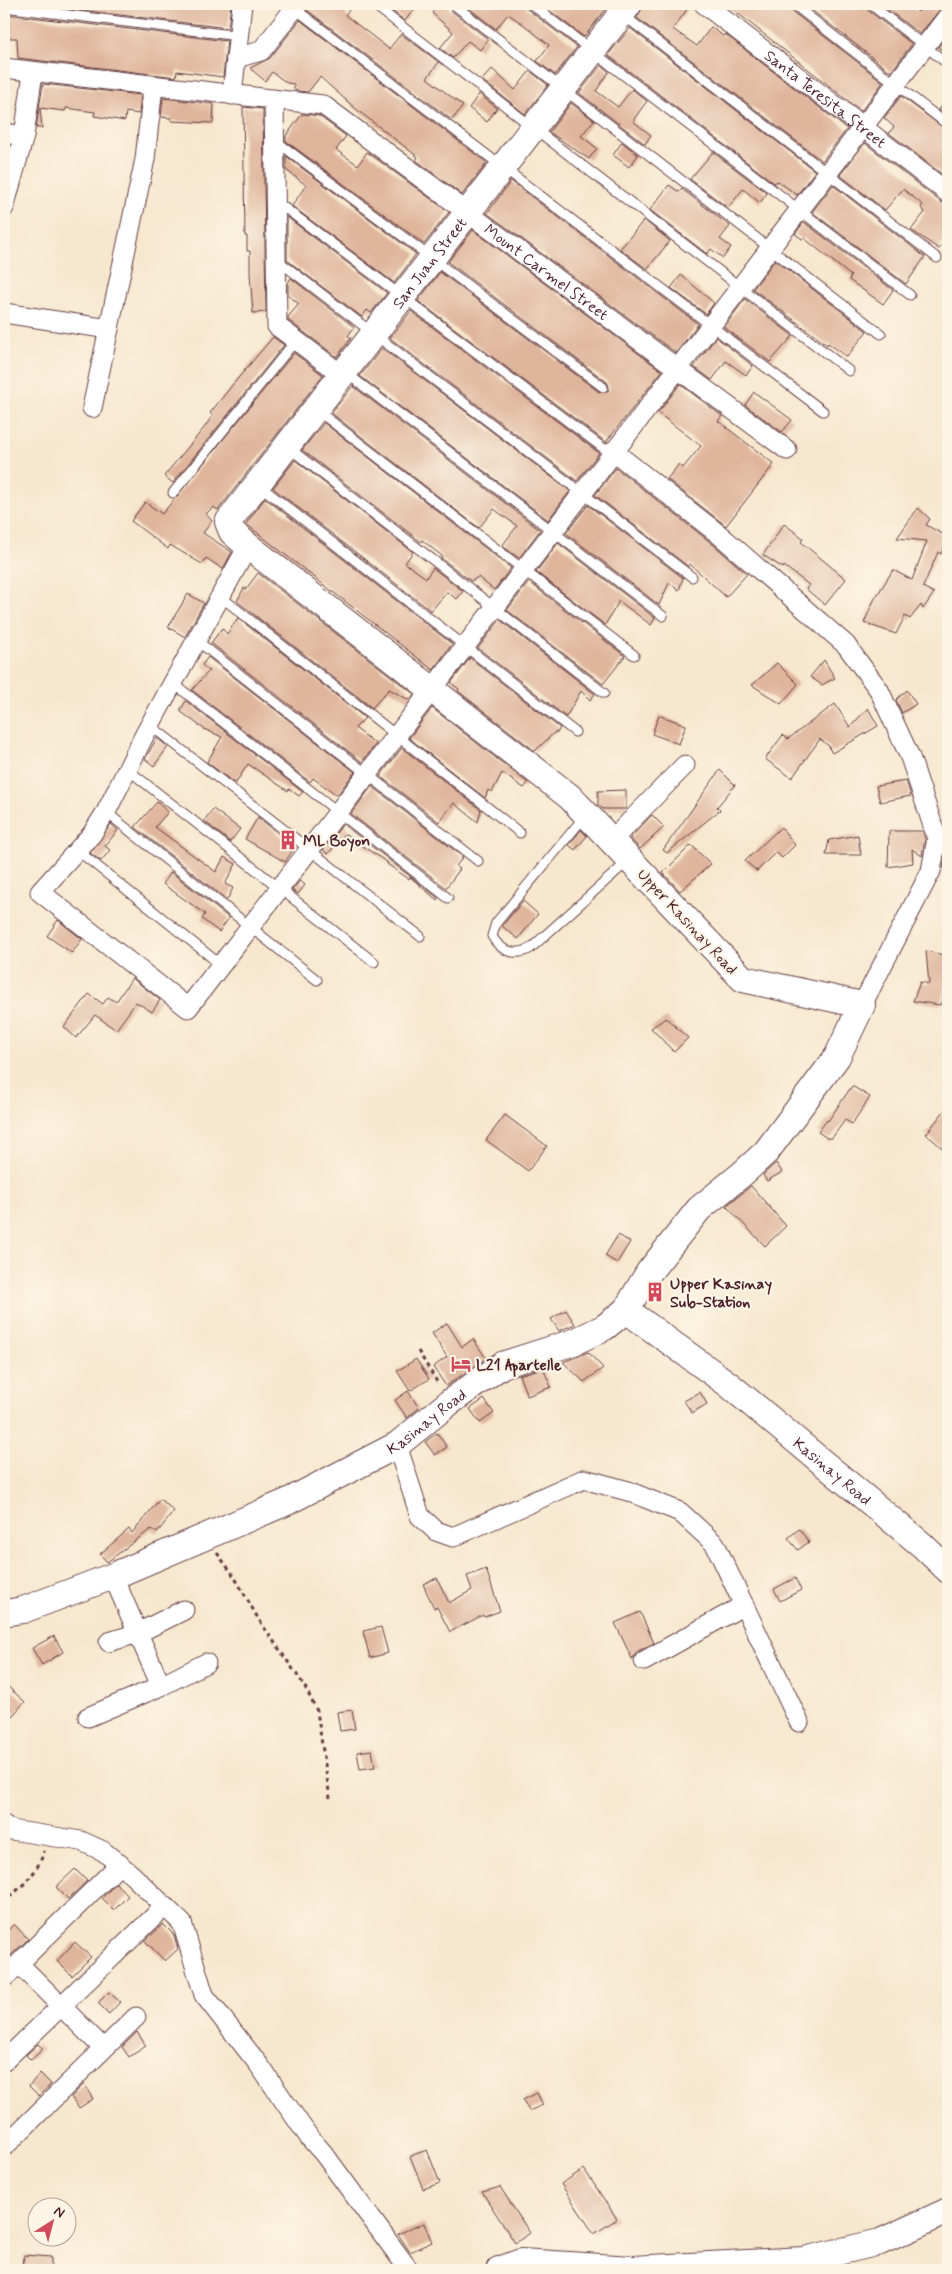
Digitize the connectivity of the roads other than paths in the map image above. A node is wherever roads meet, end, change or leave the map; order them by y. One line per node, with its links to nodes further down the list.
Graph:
1 (242, 4): 12 (street)
2 (373, 4): 26 (lane)
3 (453, 4): 21 (lane)
4 (531, 4): 14 (lane)
5 (704, 4): 25 (street, Santa Teresita Street)
6 (793, 4): 19 (lane)
7 (870, 4): 13 (lane)
8 (296, 6): 15 (street); 30 (lane)
9 (4, 7): 12 (lane)
10 (620, 7): 14 (street, San Juan Street); 31 (lane)
11 (948, 16): 13 (street)
12 (239, 36): 15 (street)
13 (925, 46): 16 (lane); 19 (street)
14 (593, 51): 21 (street, San Juan Street); 36 (lane)
15 (236, 58): 22 (street)
16 (948, 64)
17 (4, 68): 18 (street, Mount Carmel Street)
18 (33, 72): 20 (street, Mount Carmel Street); 28 (street)
19 (896, 85): 24 (lane); 25 (street)
20 (153, 86): 22 (street, Mount Carmel Street); 47 (street)
21 (564, 89): 26 (street, San Juan Street); 38 (lane)
22 (232, 95): 23 (street, Mount Carmel Street)
23 (274, 99): 29 (street); 37 (street, Mount Carmel Street)
24 (948, 125)
25 (864, 126): 31 (street); 33 (street, Santa Teresita Street)
26 (534, 128): 30 (street, San Juan Street); 42 (lane)
27 (4, 133): 28 (street)
28 (24, 136): 32 (street)
29 (273, 139): 34 (street); 41 (lane)
30 (504, 167): 37 (street, San Juan Street); 46 (lane)
31 (828, 173): 36 (street); 39 (lane)
32 (7, 185): 35 (street)
33 (948, 193)
34 (275, 200): 40 (street); 44 (lane)
35 (4, 208)
36 (799, 210): 38 (street); 43 (lane)
37 (469, 212): 41 (street, San Juan Street); 51 (street, Mount Carmel Street)
38 (770, 249): 42 (street); 49 (lane)
39 (937, 258)
40 (276, 259): 48 (lane); 50 (street)
41 (433, 259): 44 (street, San Juan Street); 54 (lane)
42 (740, 287): 46 (street); 52 (lane)
43 (910, 295)
44 (403, 297): 48 (street, San Juan Street); 60 (lane)
45 (4, 314): 47 (street)
46 (711, 326): 51 (street); 57 (lane)
47 (109, 329): 55 (street)
48 (374, 334): 53 (street, San Juan Street); 63 (lane)
49 (881, 334)
50 (296, 340): 53 (street); 62 (lane)
51 (678, 369): 59 (street, Mount Carmel Street); 60 (street)
52 (849, 371)
53 (344, 373): 56 (street, San Juan Street); 65 (lane)
54 (603, 387)
55 (92, 408)
56 (316, 409): 58 (street, San Juan Street); 67 (lane)
57 (823, 411)
58 (287, 447): 61 (street, San Juan Street); 70 (lane)
59 (787, 450)
60 (612, 453): 63 (street); 100 (street)
61 (258, 484): 64 (street, San Juan Street); 73 (lane)
62 (173, 493)
63 (582, 493): 65 (street); 68 (lane)
64 (228, 522): 66 (street, Upper Kasinay Road)
65 (553, 531): 67 (street); 71 (lane)
66 (248, 546): 69 (street); 76 (street, Upper Kasinay Road)
67 (523, 569): 70 (street); 74 (lane)
68 (692, 577)
69 (220, 596): 72 (street); 80 (lane)
70 (494, 608): 73 (street); 77 (lane)
71 (663, 616)
72 (196, 640): 75 (street); 83 (lane)
73 (465, 646): 76 (street); 79 (lane)
74 (634, 654)
75 (173, 683): 78 (street); 85 (lane)
76 (432, 689): 80 (street); 86 (street, Upper Kasinay Road)
77 (604, 693)
78 (150, 725): 82 (street); 89 (lane)
79 (575, 732)
80 (396, 736): 83 (street); 87 (lane)
81 (685, 765): 88 (street)
82 (126, 769): 84 (street); 93 (lane)
83 (367, 774): 85 (street); 92 (lane)
84 (106, 812): 90 (street); 95 (lane)
85 (338, 812): 89 (street); 94 (lane)
86 (586, 814): 88 (street, Upper Kasinay Road); 91 (lane)
87 (520, 833)
88 (612, 840): 91 (street, Upper Kasinay Road)
89 (309, 849): 93 (street); 96 (lane)
90 (77, 850): 98 (lane); 98 (street)
91 (630, 859): 100 (street, Upper Kasinay Road)
92 (478, 862)
93 (279, 889): 95 (street); 97 (lane)
94 (448, 898)
95 (250, 927): 98 (street); 99 (lane)
96 (420, 936)
97 (374, 962)
98 (221, 965)
99 (317, 980)
100 (862, 1005): 101 (street)
101 (626, 1310): 102 (street, Kasinay Road); 103 (street, Kasinay Road)
102 (397, 1445): 104 (street, Kasinay Road); 105 (street)
103 (948, 1570)
104 (113, 1576): 107 (street, Kasinay Road); 108 (street)
105 (744, 1605): 110 (street); 114 (street)
106 (184, 1610): 108 (street)
107 (4, 1613)
108 (138, 1633): 109 (street); 112 (street)
109 (109, 1642)
110 (644, 1661)
111 (206, 1663): 112 (street)
112 (161, 1686): 113 (street)
113 (88, 1716)
114 (799, 1722)
115 (4, 1825): 116 (street)
116 (120, 1864): 117 (street); 118 (street)
117 (165, 1906): 120 (street); 126 (street)
118 (18, 1964): 119 (street); 120 (street)
119 (4, 1978)
120 (60, 2006): 122 (street); 123 (street)
121 (136, 2016): 122 (street)
122 (103, 2048): 124 (street)
123 (4, 2062)
124 (4, 2144)
125 (948, 2211): 127 (street)
126 (409, 2270)
127 (499, 2270)

